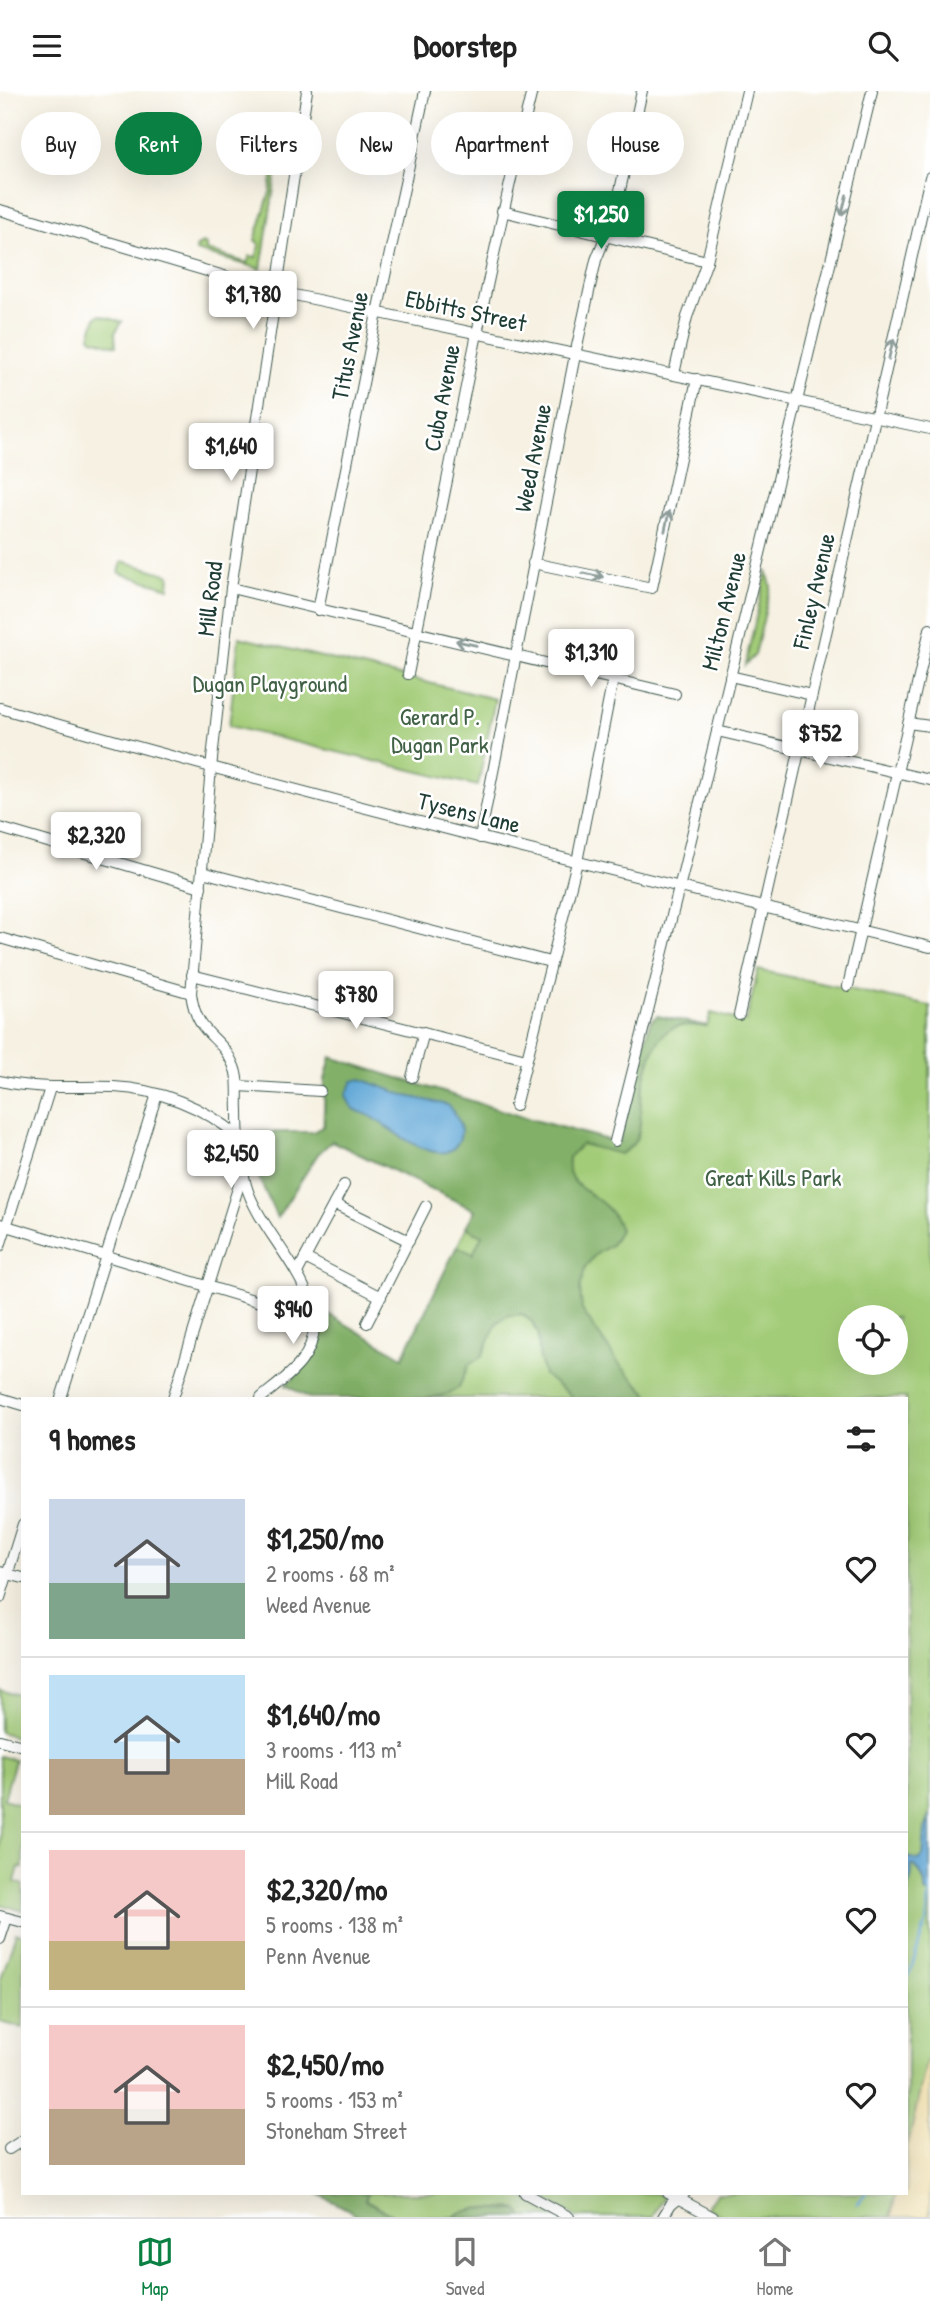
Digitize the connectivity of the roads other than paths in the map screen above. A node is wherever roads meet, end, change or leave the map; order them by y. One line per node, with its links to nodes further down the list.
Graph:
1 (307, 91): 12 (street, Mill Road)
2 (425, 91): 13 (street, Titus Avenue)
3 (532, 91): 9 (street, Cuba Avenue)
4 (642, 91): 10 (street, Weed Avenue)
5 (747, 91): 11 (street)
6 (872, 91): 18 (street, Milton Avenue, one-way to 18)
7 (930, 177): 19 (street, Finley Avenue, one-way to 7)
8 (0, 210): 12 (street, Ebbitts Street)
9 (502, 211): 10 (street); 14 (street, Cuba Avenue)
10 (606, 236): 11 (street); 15 (street, Weed Avenue)
11 (707, 261): 16 (street)
12 (275, 291): 13 (street, Ebbitts Street); 22 (street, Mill Road)
13 (377, 313): 14 (street, Ebbitts Street); 23 (street, Titus Avenue)
14 (476, 334): 15 (street, Ebbitts Street); 24 (street, Cuba Avenue)
15 (575, 355): 16 (street, Ebbitts Street); 21 (street, Weed Avenue)
16 (674, 374): 17 (street, Ebbitts Street)
17 (697, 379): 18 (street, Ebbitts Street); 21 (street, one-way to 17)
18 (797, 399): 19 (street, Ebbitts Street); 28 (street, Milton Avenue)
19 (875, 416): 20 (street, Ebbitts Street); 31 (street, Finley Avenue)
20 (930, 429)
21 (533, 563): 26 (street, Weed Avenue)
22 (231, 588): 23 (street); 37 (street, Mill Road)
23 (318, 610): 24 (street)
24 (417, 632): 26 (street, one-way to 24); 27 (street, Cuba Avenue)
25 (929, 634): 33 (street)
26 (514, 654): 29 (street); 41 (street, Weed Avenue)
27 (408, 674)
28 (730, 676): 31 (street); 35 (street, Milton Avenue)
29 (613, 679): 30 (street); 42 (street)
30 (675, 694)
31 (812, 695): 36 (street, Finley Avenue)
32 (0, 708): 37 (street, Tysens Lane)
33 (908, 723): 34 (street); 38 (street)
34 (930, 726)
35 (717, 731): 36 (street); 45 (street, Milton Avenue)
36 (799, 750): 38 (street); 46 (street, Finley Avenue)
37 (211, 768): 41 (street, Tysens Lane); 43 (street, Mill Road)
38 (897, 772): 39 (street); 47 (street)
39 (930, 780)
40 (0, 828): 44 (street)
41 (480, 838): 42 (street, Tysens Lane)
42 (576, 862): 45 (street, Tysens Lane); 50 (street)
43 (202, 872): 44 (street, Mill Road); 50 (street)
44 (201, 887): 51 (street, Mill Road)
45 (679, 887): 46 (street, Tysens Lane); 65 (street, Milton Avenue)
46 (763, 908): 47 (street, Tysens Lane); 54 (street, Finley Avenue)
47 (861, 931): 49 (street, Tysens Lane); 52 (street)
48 (0, 938): 53 (street)
49 (930, 947)
50 (550, 962): 56 (street)
51 (192, 975): 53 (street, Mill Road); 55 (street)
52 (848, 986)
53 (191, 993): 59 (street, Mill Road)
54 (739, 1015)
55 (424, 1032): 56 (street); 57 (street)
56 (526, 1059): 63 (street)
57 (412, 1077)
58 (0, 1081): 60 (street)
59 (238, 1086): 61 (street); 64 (street, Mill Road)
60 (50, 1088): 62 (street); 70 (street)
61 (320, 1091)
62 (157, 1094): 64 (street); 73 (street)
63 (515, 1105)
64 (238, 1136): 66 (street, Mill Road)
65 (615, 1141)
66 (243, 1171): 75 (street, Mill Road); 76 (street)
67 (344, 1185): 68 (street)
68 (334, 1204): 71 (street); 74 (street)
69 (426, 1206): 71 (street)
70 (3, 1225): 72 (street); 73 (street)
71 (409, 1241): 77 (street)
72 (0, 1246)
73 (106, 1255): 76 (street); 80 (street)
74 (305, 1258): 75 (street); 77 (street)
75 (297, 1273): 78 (street, Mill Road)
76 (206, 1286): 78 (street); 81 (street)
77 (381, 1297): 79 (street)
78 (313, 1318): 82 (street, Mill Road)
79 (368, 1323)
80 (61, 1397)
81 (173, 1397)
82 (262, 1397)
83 (0, 1398): 84 (street)
84 (21, 1404)
85 (21, 1529): 86 (street)
86 (4, 1573): 87 (street); 88 (street)
87 (21, 1578)
88 (0, 1598)
89 (0, 1740): 90 (street)
90 (21, 1745)
91 (3, 1917): 92 (street); 93 (street)
92 (21, 1922)
93 (0, 1939)
94 (21, 2141): 95 (street)
95 (9, 2149)
96 (529, 2195): 98 (street)
97 (677, 2195): 99 (street); 100 (street)
98 (569, 2217)
99 (663, 2217)
100 (713, 2217)

